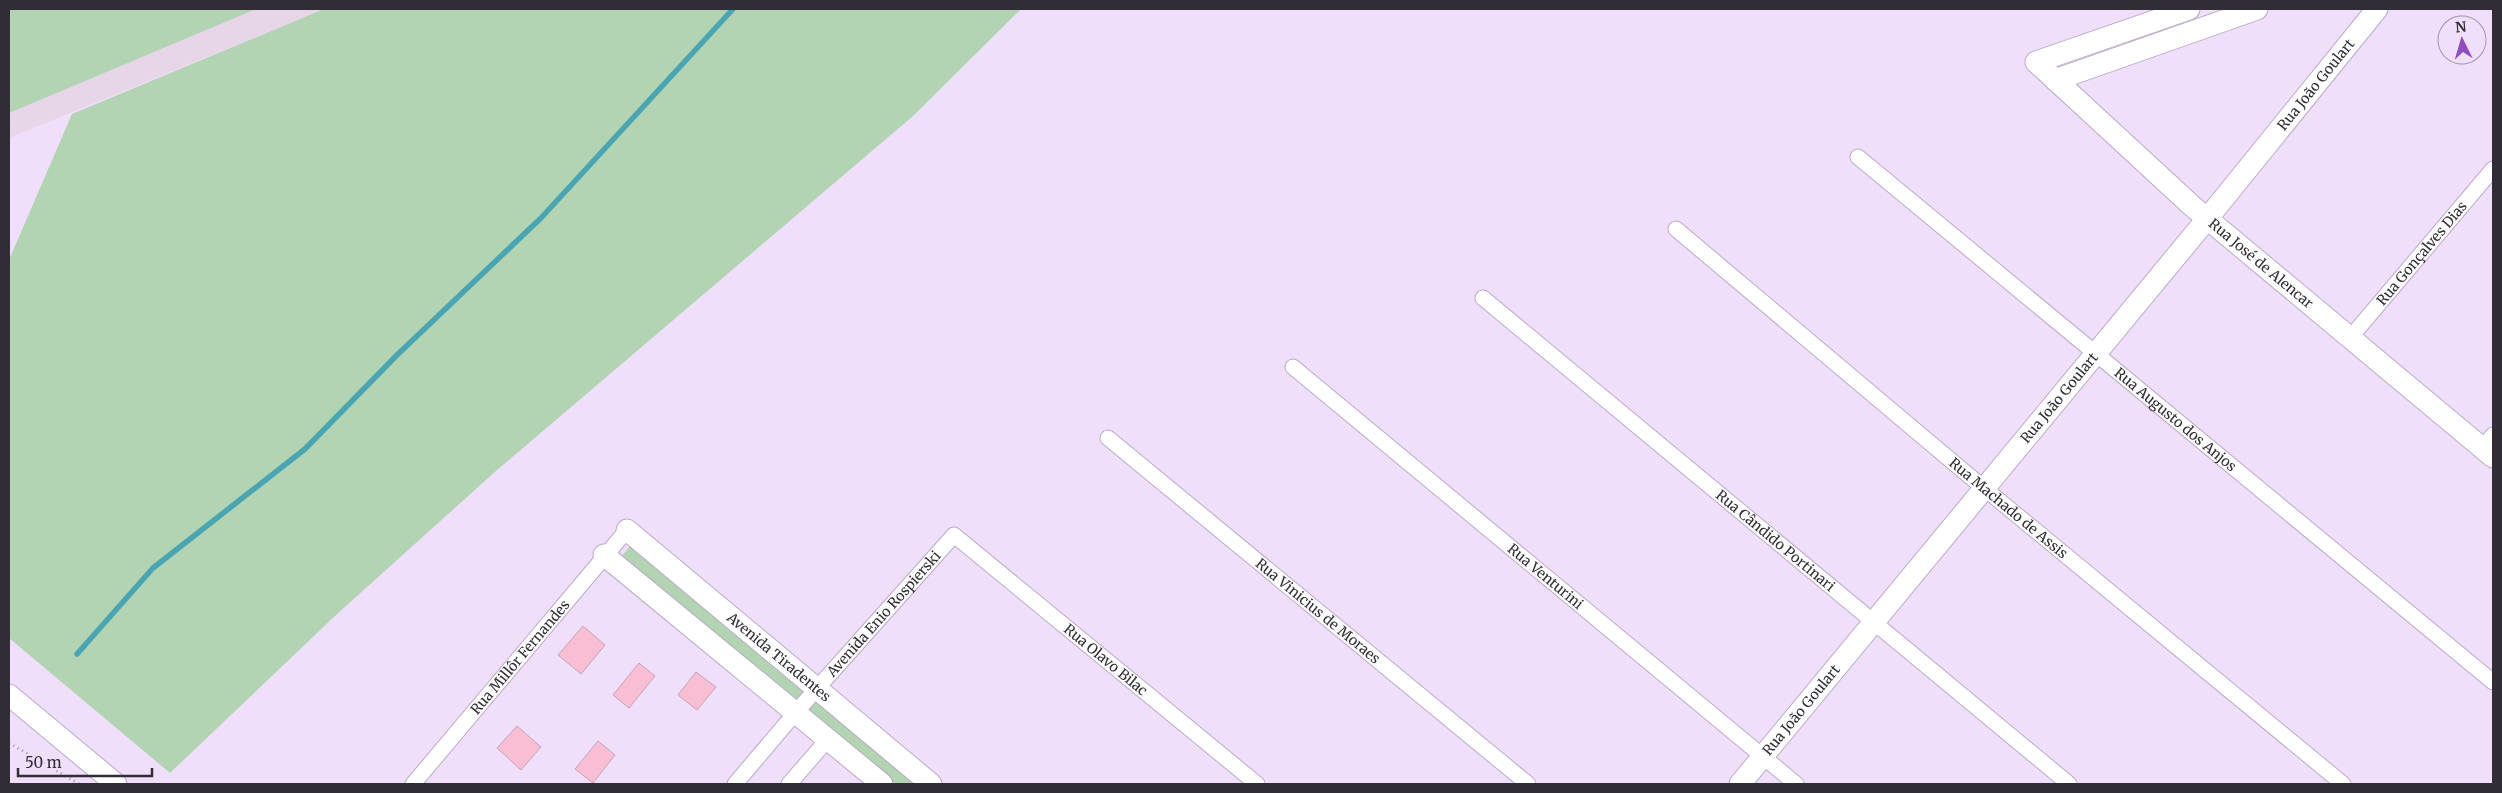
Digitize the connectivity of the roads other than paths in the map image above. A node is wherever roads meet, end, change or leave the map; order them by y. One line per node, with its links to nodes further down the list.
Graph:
1 (2189, 9): 4 (street)
2 (2258, 9): 5 (street)
3 (2377, 9): 8 (street, Rua João Goulart)
4 (2162, 13): 5 (street, Rua José de Alencar)
5 (2055, 80): 8 (street, Rua José de Alencar)
6 (1858, 157): 12 (street, Rua Augusto dos Anjos)
7 (2493, 169): 11 (street, Rua Gonçalves Dias)
8 (2207, 219): 11 (street, Rua José de Alencar); 12 (street, Rua João Goulart)
9 (1676, 229): 16 (street, Rua Machado de Assis)
10 (1483, 298): 20 (street, Rua Cândido Portinari)
11 (2350, 338): 15 (street, Rua José de Alencar)
12 (2096, 353): 16 (street, Rua João Goulart); 21 (street, Rua Augusto dos Anjos)
13 (1293, 367): 26 (street, Rua Venturini)
14 (1108, 438): 34 (street, Rua Vinicius de Moraes)
15 (2490, 447)
16 (1985, 488): 20 (street, Rua João Goulart); 38 (street, Rua Machado de Assis)
17 (627, 530): 19 (street, Rua Millôr Fernandes); 22 (street, Avenida Tiradentes)
18 (954, 535): 22 (street, Avenida Enio Rospierski); 33 (street, Rua Olavo Bilac)
19 (604, 555): 24 (street); 28 (street, Rua Millôr Fernandes)
20 (1874, 622): 26 (street, Rua João Goulart); 37 (street, Rua Cândido Portinari)
21 (2493, 682)
22 (817, 689): 24 (street, Avenida Enio Rospierski); 32 (street, Avenida Tiradentes)
23 (9, 695): 27 (street)
24 (796, 712): 25 (street); 29 (street, Avenida Enio Rospierski)
25 (828, 739): 30 (street); 31 (street)
26 (1763, 757): 35 (street, Rua João Goulart); 36 (street, Rua Venturini)
27 (116, 784)
28 (413, 784)
29 (735, 784)
30 (789, 784)
31 (882, 784)
32 (931, 784)
33 (1257, 784)
34 (1528, 784)
35 (1740, 784)
36 (1796, 784)
37 (2069, 784)
38 (2344, 784)

